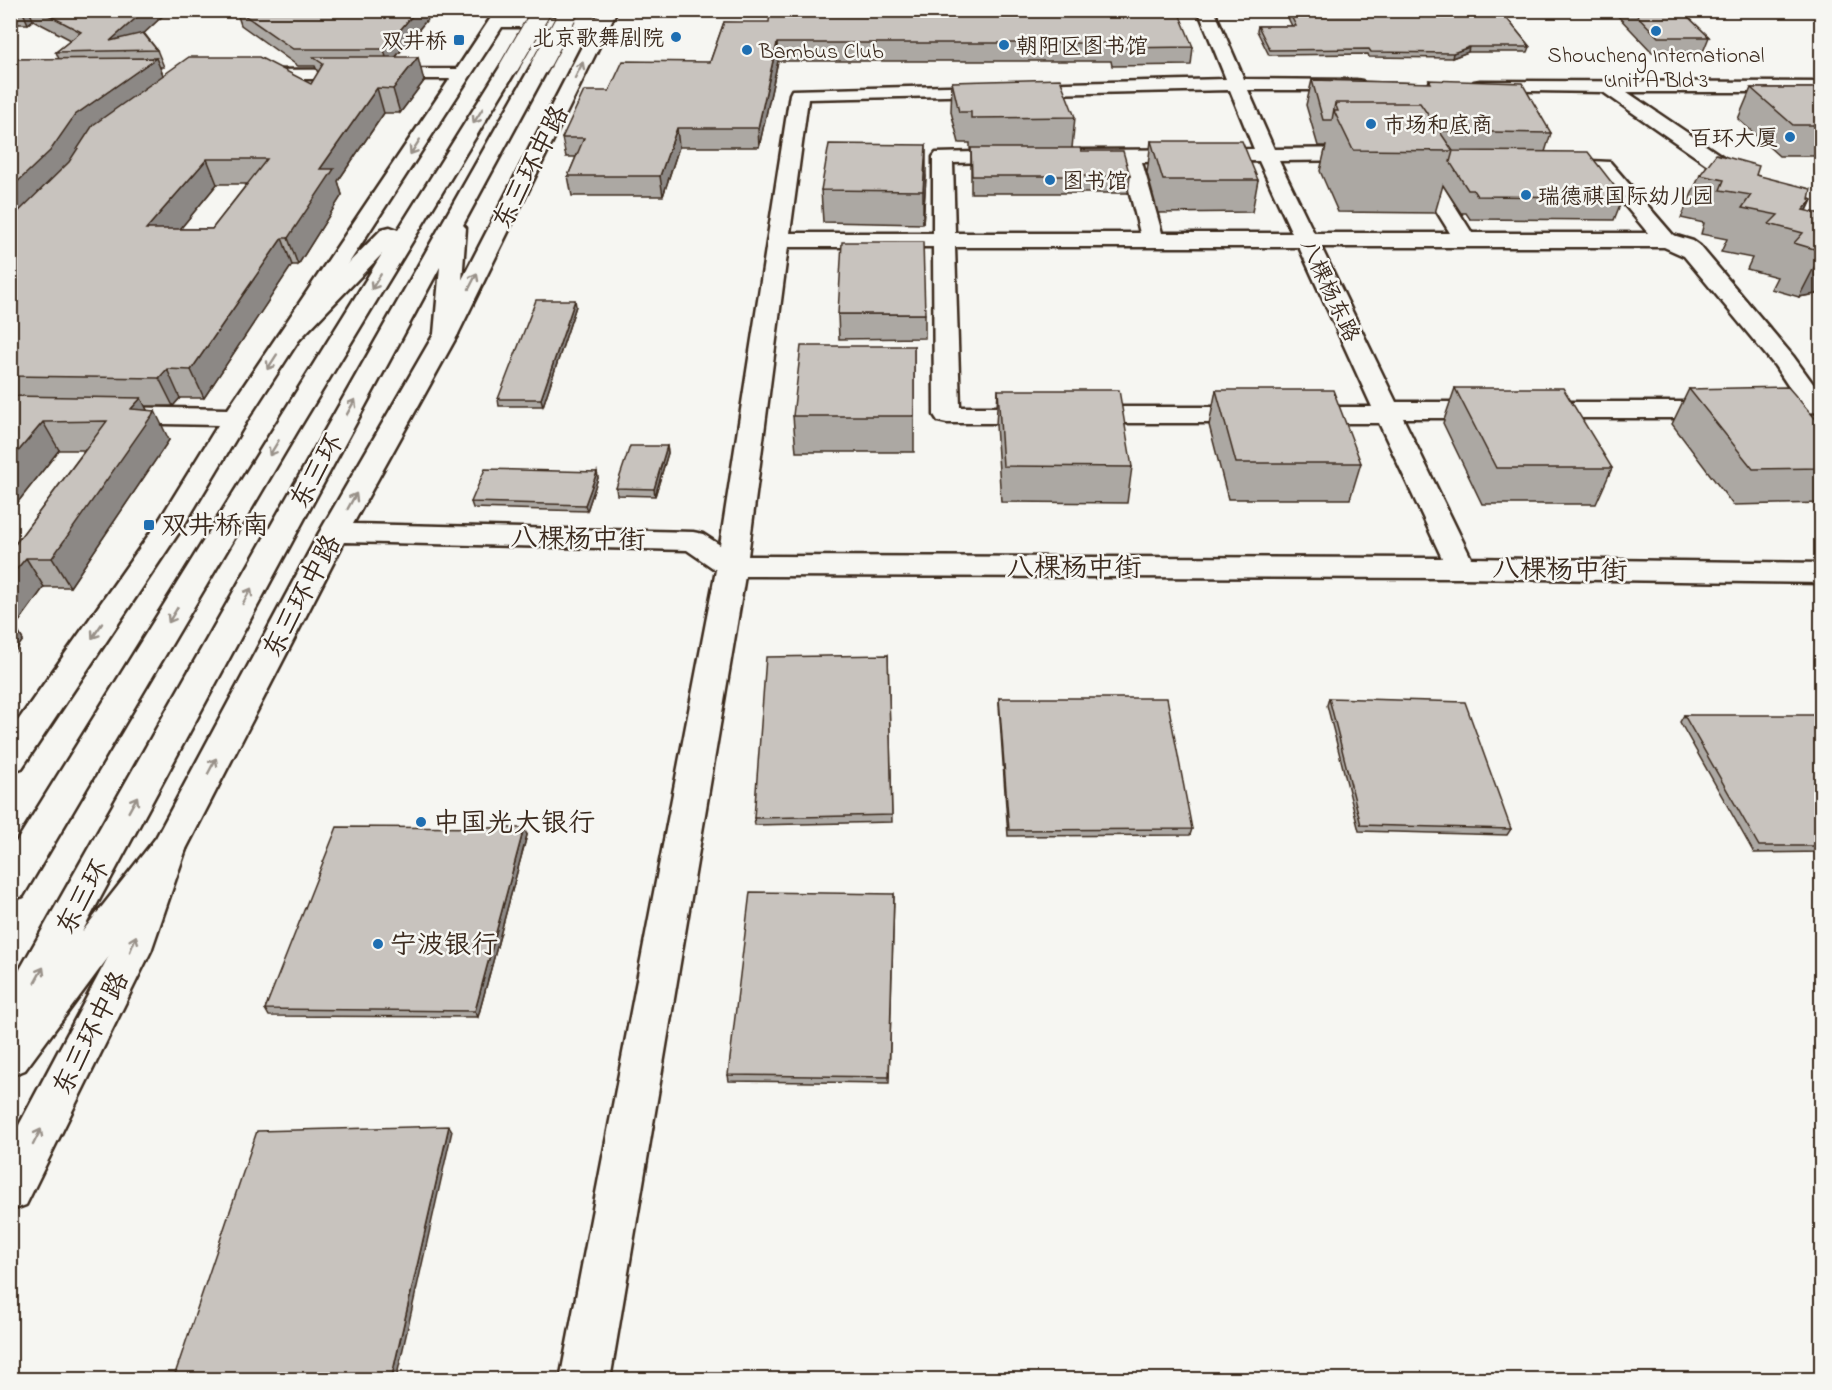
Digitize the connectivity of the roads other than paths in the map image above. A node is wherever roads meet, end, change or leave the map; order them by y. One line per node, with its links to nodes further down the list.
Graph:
1 (542, 10): 20 (main road, 东三环, one-way to 20, bridge)
2 (570, 10): 21 (main road, 东三环, bridge)
3 (1206, 10): 8 (main road, 八棵杨东路)
4 (501, 16): 5 (main road); 7 (main road)
5 (606, 16): 29 (main road, 东三环中路, one-way to 5)
6 (231, 74): 7 (main road)
7 (463, 74): 30 (main road, one-way to 30)
8 (1235, 84): 9 (main road); 13 (main road, 八棵杨东路); 23 (main road)
9 (1375, 85)
10 (1456, 86): 11 (main road)
11 (1608, 87): 12 (main road); 22 (main road)
12 (1821, 87)
13 (1266, 154): 14 (main road); 17 (main road); 27 (main road, 八棵杨东路)
14 (1130, 155): 16 (main road); 26 (main road)
15 (1033, 156): 24 (main road)
16 (1067, 156)
17 (1403, 158): 18 (main road); 28 (main road)
18 (1441, 165)
19 (1533, 165): 25 (main road)
20 (431, 193): 30 (main road); 40 (main road, 东三环, one-way to 40)
21 (456, 218): 29 (main road); 41 (main road, 东三环, one-way to 21)
22 (1821, 234)
23 (779, 240): 24 (main road); 35 (main road)
24 (944, 240): 26 (main road); 31 (main road)
25 (1665, 240): 28 (main road); 31 (main road)
26 (1153, 241): 27 (main road)
27 (1308, 241): 28 (main road); 31 (main road, 八棵杨东路)
28 (1466, 241)
29 (447, 334): 34 (main road, 东三环中路, one-way to 29)
30 (290, 335): 33 (main road, one-way to 33)
31 (1388, 413): 36 (main road, 八棵杨东路)
32 (82, 415): 33 (main road)
33 (236, 417): 38 (main road, one-way to 38)
34 (334, 533): 35 (main road, 八棵杨中街); 39 (main road, 东三环中路, one-way to 34)
35 (732, 566): 36 (main road, 八棵杨中街); 44 (main road)
36 (1461, 568): 37 (main road, 八棵杨中街)
37 (1821, 573)
38 (10, 759)
39 (168, 849): 42 (main road); 43 (main road, 东三环中路, one-way to 39)
40 (10, 885)
41 (10, 1026)
42 (10, 1058)
43 (10, 1189)
44 (585, 1380)

